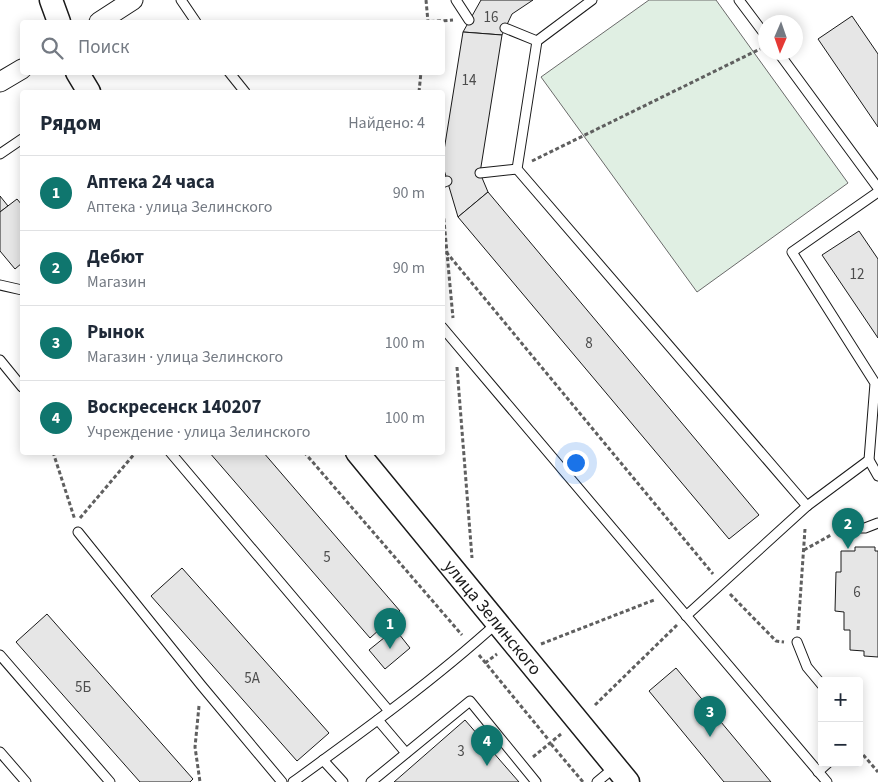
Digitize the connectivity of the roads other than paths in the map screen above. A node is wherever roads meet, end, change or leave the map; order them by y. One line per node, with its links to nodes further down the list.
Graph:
1 (50, 0): 7 (street)
2 (133, 0): 8 (street)
3 (181, 0): 9 (lane)
4 (456, 0): 10 (lane)
5 (592, 0): 13 (lane)
6 (739, 0): 11 (lane)
7 (58, 20)
8 (102, 20)
9 (195, 20)
10 (470, 20)
11 (758, 25)
12 (505, 28): 13 (lane)
13 (537, 41): 23 (lane)
14 (784, 60): 25 (lane)
15 (20, 70): 18 (street)
16 (80, 75): 19 (street)
17 (231, 75): 20 (lane)
18 (0, 82)
19 (88, 90)
20 (243, 90)
21 (20, 144): 22 (lane)
22 (0, 154)
23 (517, 169): 24 (lane); 35 (lane)
24 (480, 173)
25 (878, 190): 33 (lane)
26 (0, 285): 27 (lane)
27 (20, 290)
28 (445, 330): 39 (lane)
29 (0, 360): 30 (lane)
30 (20, 384)
31 (173, 455): 44 (lane)
32 (359, 455): 40 (street, улица Зелинского)
33 (870, 460): 34 (lane); 35 (lane)
34 (878, 476)
35 (807, 506): 39 (lane)
36 (878, 523): 37 (lane)
37 (842, 528)
38 (78, 532): 54 (lane)
39 (686, 616): 50 (lane)
40 (497, 623): 44 (lane); 51 (street, улица Зелинского)
41 (797, 642): 43 (lane)
42 (0, 655): 53 (lane)
43 (818, 680)
44 (389, 711): 45 (lane)
45 (378, 720): 47 (lane); 48 (lane)
46 (0, 752): 52 (lane)
47 (406, 754): 57 (lane); 58 (lane)
48 (323, 760): 55 (lane); 56 (lane)
49 (824, 767): 50 (lane)
50 (818, 772): 60 (lane)
51 (621, 774): 59 (lane)
52 (26, 782)
53 (110, 782)
54 (282, 782)
55 (293, 782)
56 (343, 782)
57 (371, 782)
58 (536, 782)
59 (597, 782)
60 (827, 782)

